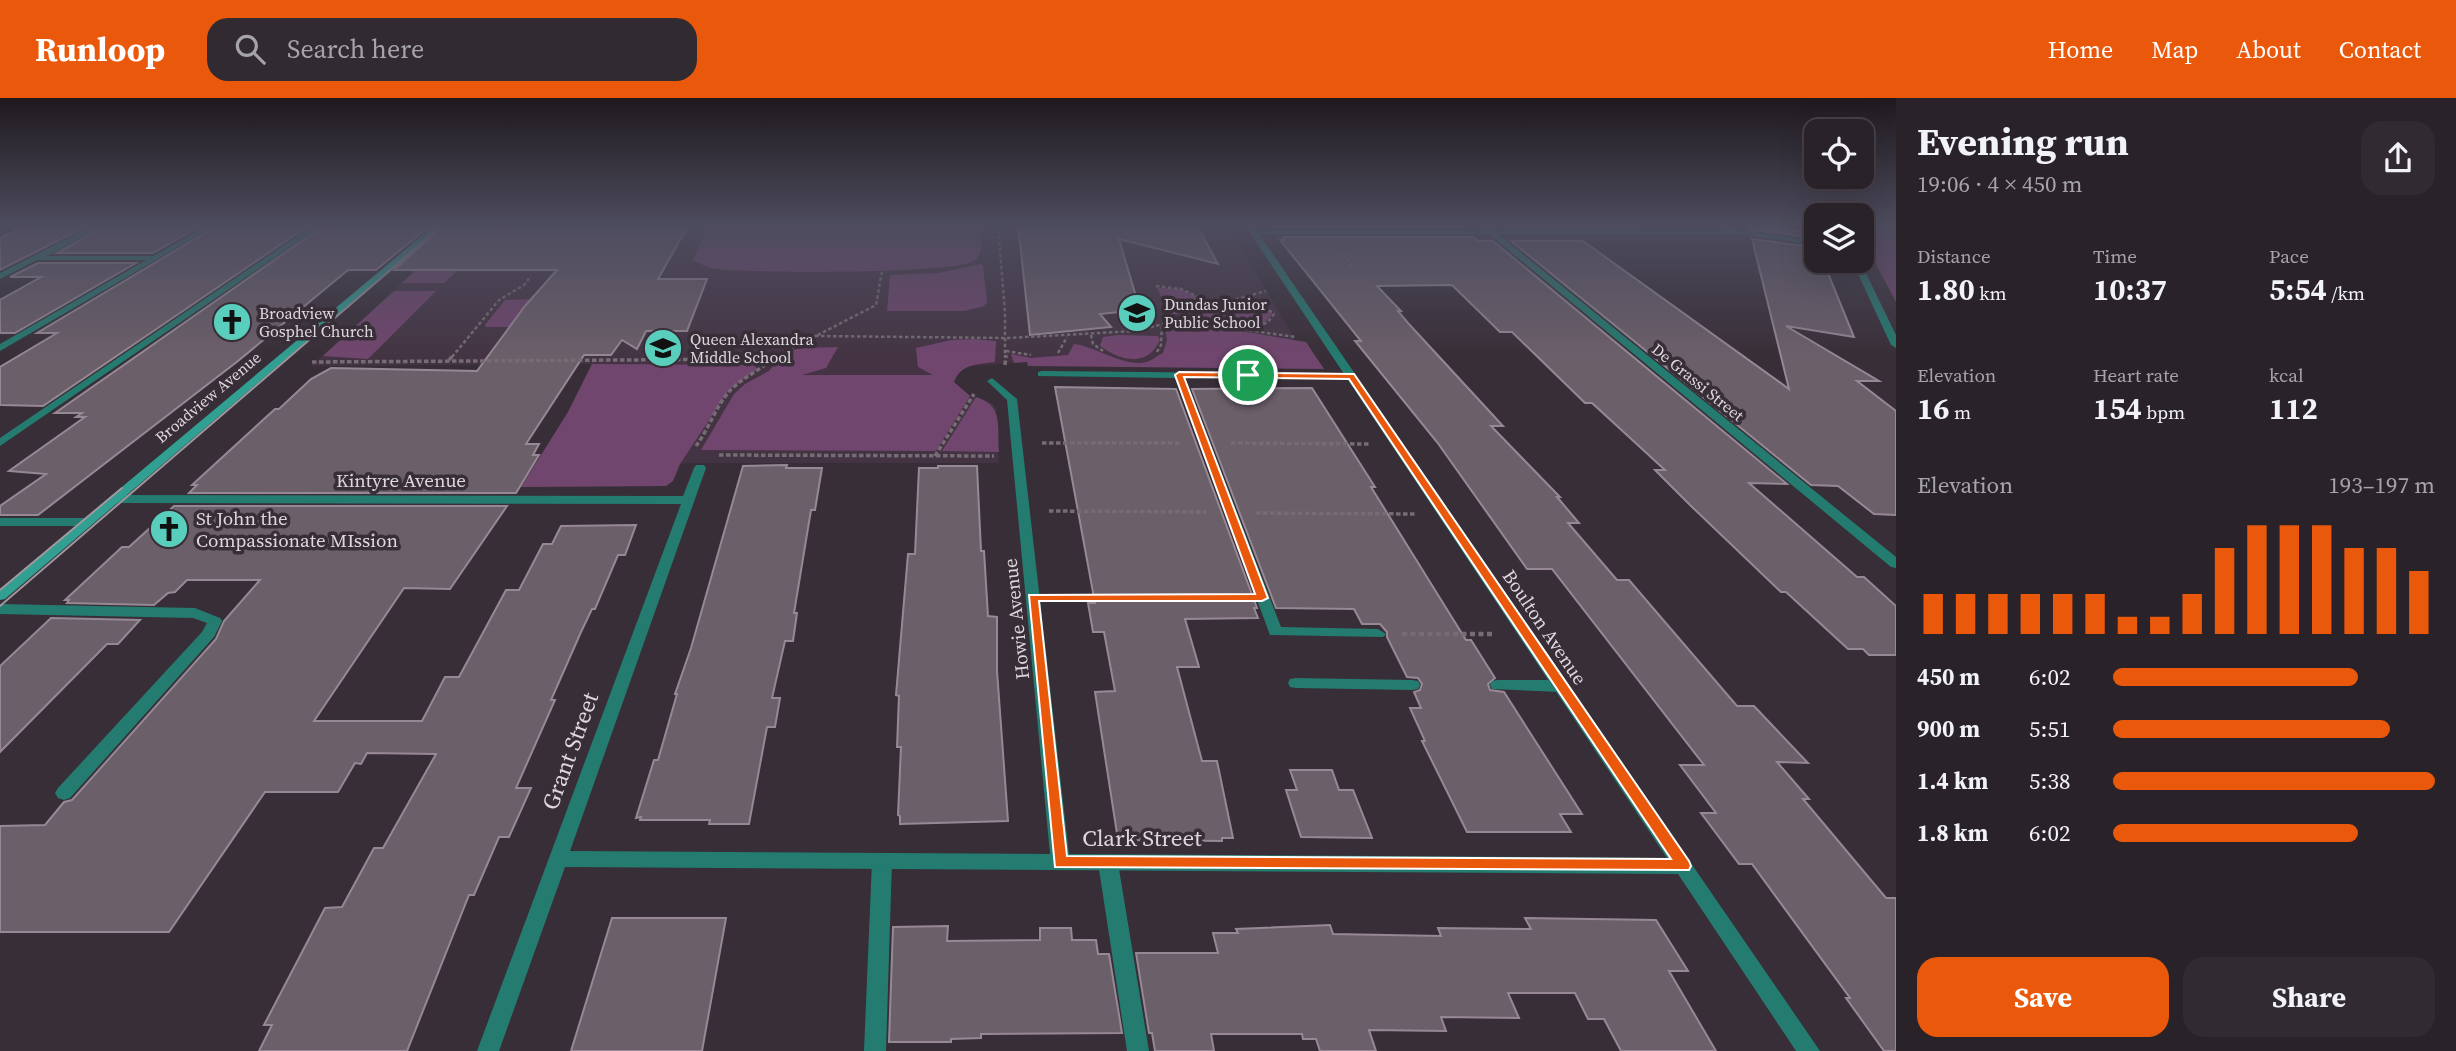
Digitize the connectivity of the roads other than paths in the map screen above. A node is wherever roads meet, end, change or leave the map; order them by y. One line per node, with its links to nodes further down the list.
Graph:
1 (137, 268): 8 (street)
2 (255, 268): 13 (street)
3 (387, 268): 15 (main road, Broadview Avenue)
4 (1278, 268): 11 (street, Boulton Avenue)
5 (1535, 268): 19 (street, De Grassi Street)
6 (1862, 273): 7 (street)
7 (1896, 345)
8 (0, 348)
9 (1042, 374): 10 (street)
10 (1179, 375): 11 (street); 22 (street)
11 (1351, 376): 26 (street, Boulton Avenue)
12 (992, 381): 30 (street, Howie Avenue)
13 (0, 443)
14 (700, 468): 16 (street, Grant Street)
15 (115, 499): 16 (street, Kintyre Avenue); 18 (main road, Broadview Avenue)
16 (686, 500): 28 (street, Grant Street)
17 (0, 522): 18 (street)
18 (88, 522): 20 (main road, Broadview Avenue)
19 (1896, 564)
20 (0, 597)
21 (0, 609): 27 (street)
22 (1378, 634)
23 (1296, 683): 24 (street)
24 (1412, 685)
25 (1499, 685): 26 (street)
26 (1562, 686): 32 (street, Boulton Avenue)
27 (64, 793)
28 (557, 859): 29 (street, Clark Street); 33 (street, Grant Street)
29 (882, 861): 30 (street, Clark Street); 34 (street)
30 (1060, 862): 31 (street, Clark Street)
31 (1108, 863): 32 (street, Clark Street); 35 (street)
32 (1684, 866): 36 (street, Boulton Avenue)
33 (488, 1051)
34 (875, 1051)
35 (1138, 1051)
36 (1810, 1051)

